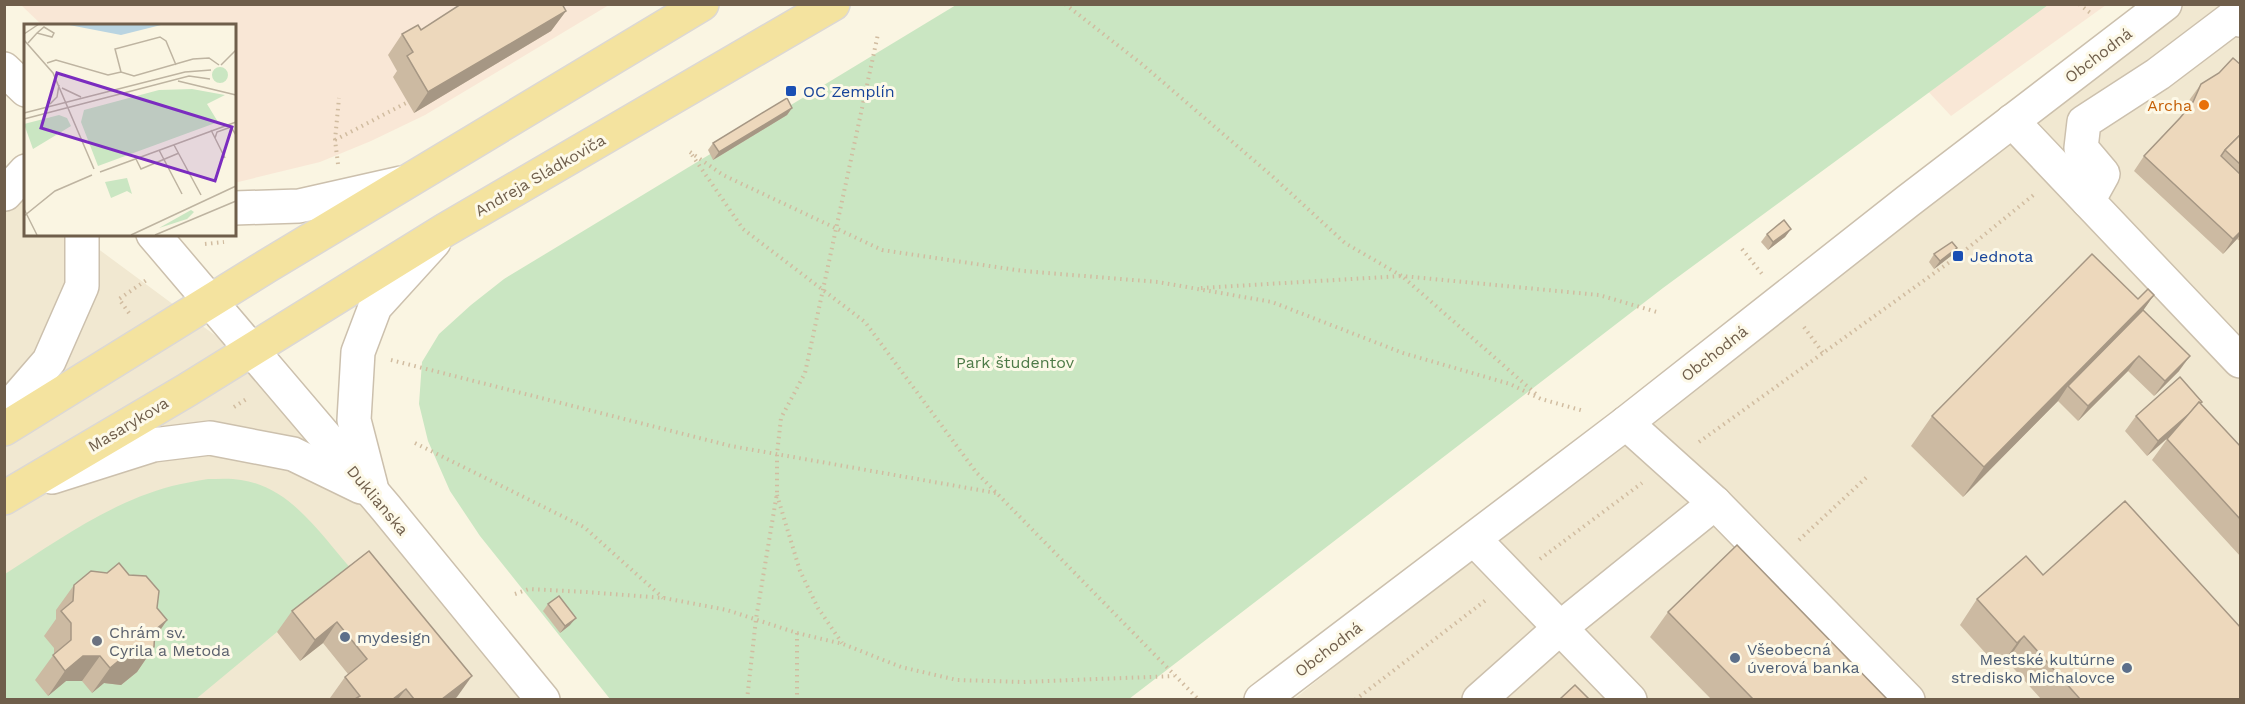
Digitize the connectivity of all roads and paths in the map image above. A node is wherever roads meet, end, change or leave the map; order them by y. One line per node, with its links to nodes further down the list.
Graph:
1 (702, 4): 16 (main road)
2 (833, 4): 21 (main road, Andreja Sládkoviča)
3 (1065, 4): 27 (path)
4 (2165, 4): 11 (street, Obchodná)
5 (2238, 17): 18 (street)
6 (878, 34): 20 (path)
7 (4, 69): 8 (street)
8 (24, 88)
9 (339, 98): 12 (path)
10 (408, 102): 12 (path)
11 (2012, 121): 14 (street); 37 (street, Obchodná)
12 (335, 140): 13 (path)
13 (338, 164)
14 (2059, 171): 18 (street); 41 (path)
15 (24, 173): 17 (street)
16 (412, 180): 19 (street); 30 (main road)
17 (5, 194)
18 (2088, 201): 34 (street)
19 (236, 208)
20 (836, 228): 28 (path); 29 (path); 29 (path)
21 (445, 230): 33 (main road, Andreja Sládkoviča); 44 (street)
22 (82, 236): 36 (street)
23 (155, 236): 30 (street, Duklianska)
24 (231, 242): 25 (path)
25 (198, 244)
26 (153, 275): 32 (path)
27 (1402, 276): 28 (path); 28 (path); 31 (path)
28 (1192, 288)
29 (822, 290): 40 (path); 46 (path)
30 (211, 302): 33 (street, Duklianska); 38 (main road)
31 (1657, 312)
32 (130, 314)
33 (251, 350): 43 (main road, Masarykova); 44 (street, Duklianska)
34 (2241, 361)
35 (406, 363): 40 (path)
36 (4, 413)
37 (1626, 423): 41 (street); 48 (street, Obchodná)
38 (4, 429)
39 (415, 443): 52 (path)
40 (777, 454): 45 (path); 46 (path)
41 (1670, 463): 47 (street); 50 (path)
42 (1869, 475): 49 (path)
43 (15, 492): 44 (street)
44 (373, 493): 58 (street, Duklianska)
45 (777, 493): 53 (path); 56 (path)
46 (997, 493): 57 (path)
47 (1715, 504): 49 (street); 54 (street)
48 (1473, 539): 50 (street); 62 (street, Obchodná)
49 (1773, 563): 66 (street)
50 (1513, 579): 54 (street); 63 (path)
51 (515, 594): 52 (path)
52 (663, 598): 53 (path)
53 (756, 619): 55 (path); 59 (path)
54 (1560, 628): 64 (street); 65 (street)
55 (797, 633): 56 (path); 60 (path)
56 (843, 644): 57 (path)
57 (1175, 676): 61 (path)
58 (543, 699)
59 (747, 699)
60 (797, 699)
61 (1199, 699)
62 (1262, 699)
63 (1355, 699)
64 (1479, 699)
65 (1630, 699)
66 (1908, 699)

